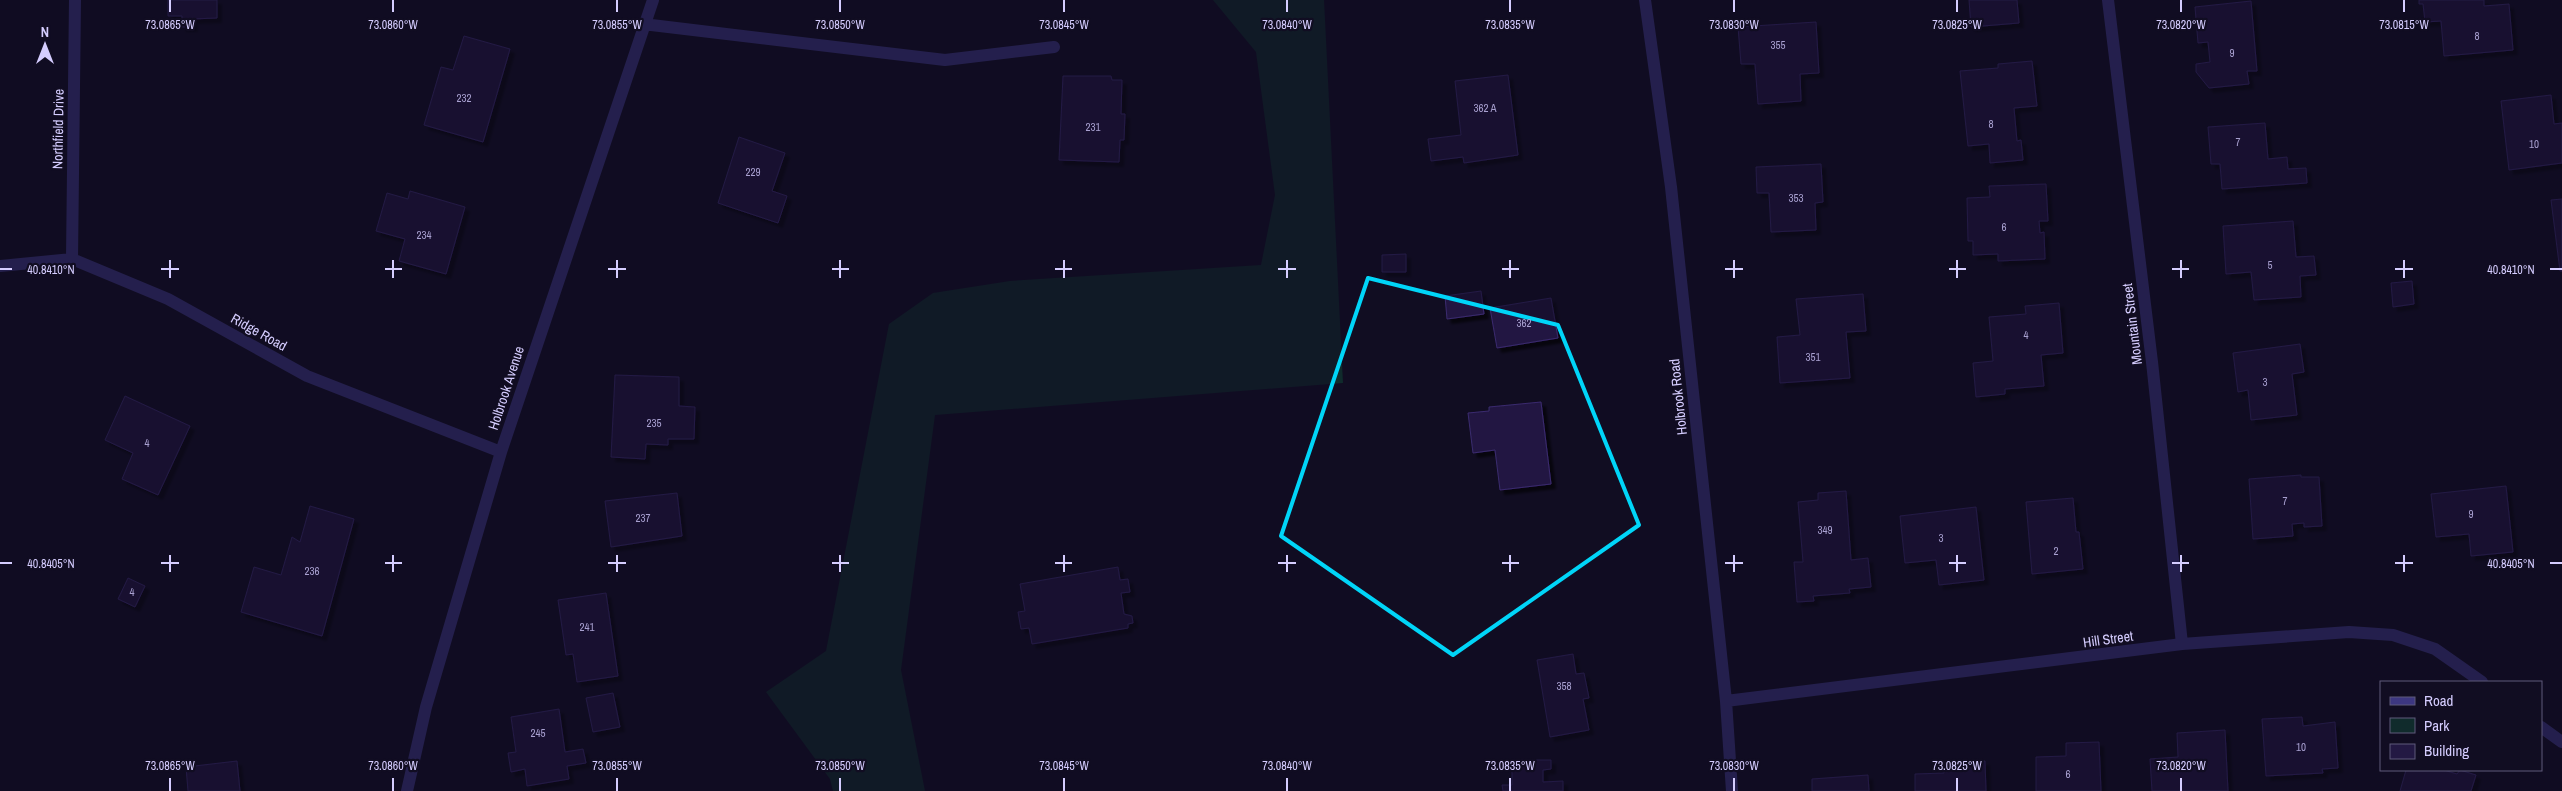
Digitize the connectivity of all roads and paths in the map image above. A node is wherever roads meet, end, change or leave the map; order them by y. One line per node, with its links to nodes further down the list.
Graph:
1 (75, 0): 7 (street, Northfield Drive)
2 (653, 0): 5 (street, Holbrook Avenue)
3 (1645, 0): 12 (street, Holbrook Road)
4 (2108, 0): 10 (street, Mountain Street)
5 (643, 24): 6 (street); 9 (street, Holbrook Avenue)
6 (1054, 47)
7 (72, 258): 8 (street, Ridge Road); 9 (street, Ridge Road)
8 (0, 266)
9 (501, 452): 15 (street, Holbrook Avenue)
10 (2182, 644): 11 (street, Hill Street); 12 (street, Hill Street)
11 (2481, 681)
12 (1726, 701): 16 (street, Holbrook Road)
13 (2542, 728): 14 (street)
14 (2562, 742)
15 (407, 791)
16 (1732, 791)

